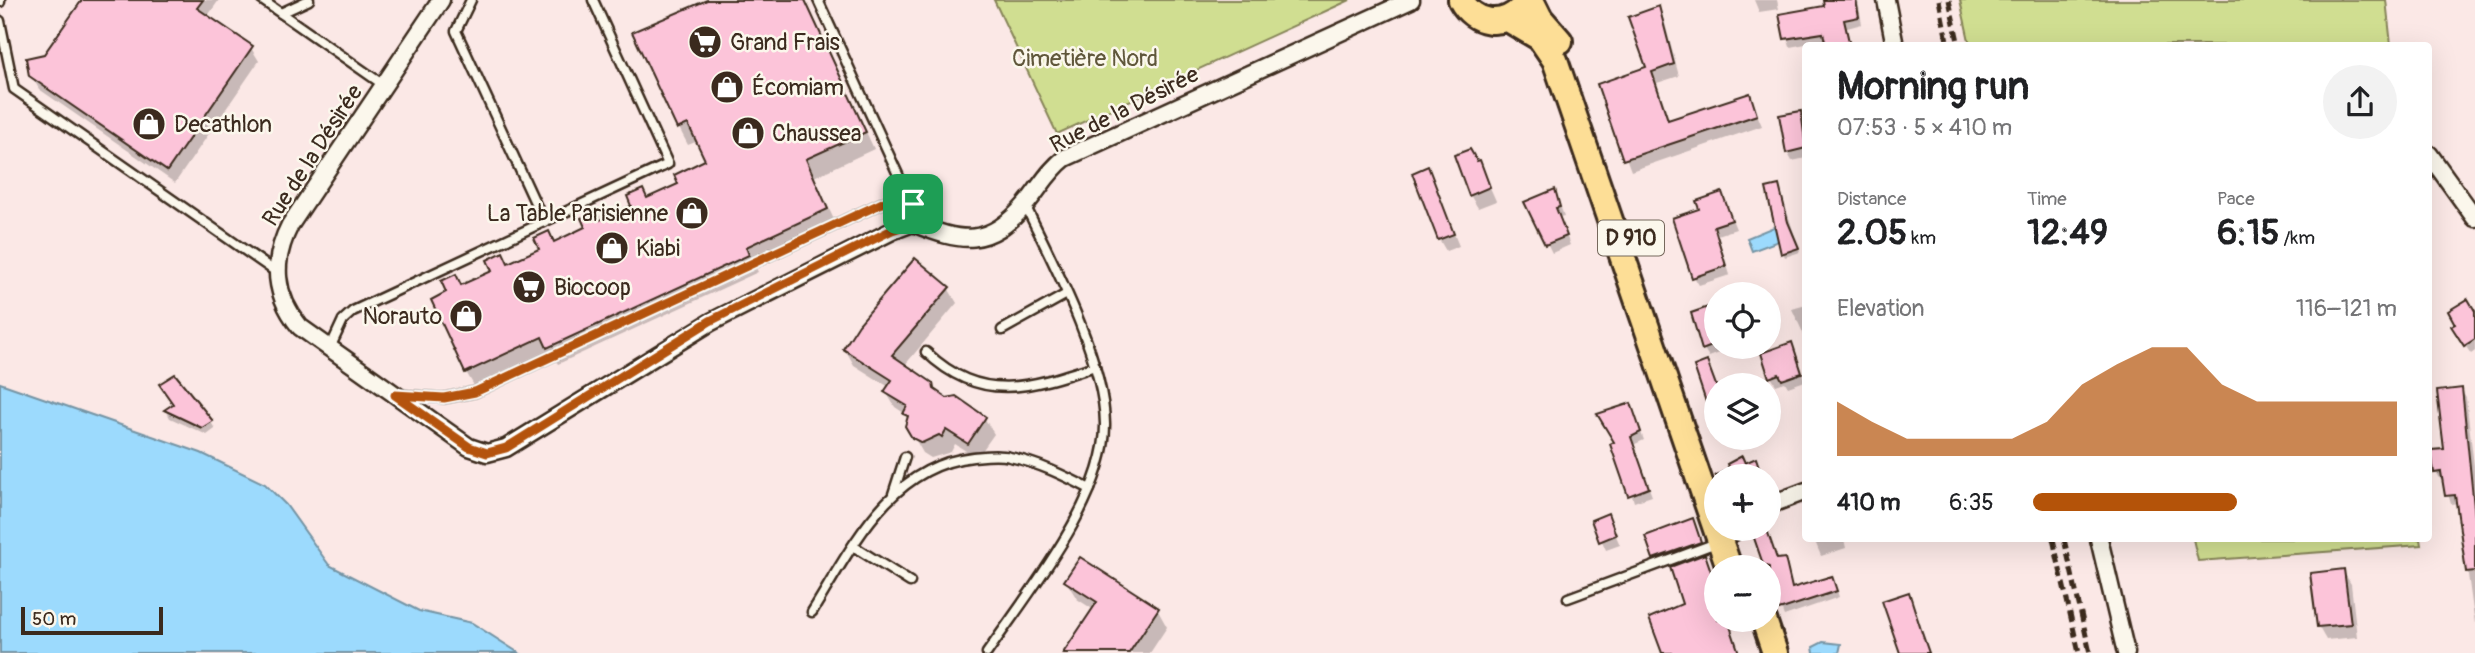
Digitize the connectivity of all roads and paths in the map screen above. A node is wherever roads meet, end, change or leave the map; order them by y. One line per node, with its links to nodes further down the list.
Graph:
1 (262, 0): 11 (lane)
2 (309, 0): 11 (lane)
3 (441, 0): 15 (street, Rue de la Désirée)
4 (471, 0): 20 (lane)
5 (593, 0): 20 (lane)
6 (818, 0): 17 (lane)
7 (1411, 0): 18 (street, Rue de la Désirée)
8 (1529, 0): 12 (main road); 30 (main road, D 910)
9 (1886, 0): 14 (street)
10 (1456, 3): 12 (main road)
11 (281, 13): 15 (lane)
12 (1508, 19): 31 (main road, D 910)
13 (0, 21): 22 (lane)
14 (1894, 42)
15 (385, 86): 22 (street, Rue de la Désirée)
16 (2432, 158): 19 (street)
17 (906, 192): 21 (lane); 28 (lane)
18 (1025, 205): 21 (street, Rue de la Désirée); 23 (lane)
19 (2475, 218)
20 (544, 222): 25 (lane)
21 (913, 223): 28 (street, Rue de la Désirée)
22 (276, 272): 25 (street, Rue de la Désirée)
23 (1065, 295): 24 (lane); 27 (lane)
24 (1002, 330)
25 (330, 348): 28 (street, Rue de la Désirée)
26 (926, 352): 27 (lane)
27 (1095, 366): 32 (lane)
28 (395, 395)
29 (905, 457): 34 (lane)
30 (1710, 464)
31 (1704, 476)
32 (1090, 489): 34 (lane); 44 (lane)
33 (1802, 493): 35 (street)
34 (893, 494): 38 (lane)
35 (1781, 501)
36 (1704, 540): 40 (lane)
37 (2100, 542): 47 (street)
38 (853, 546): 39 (lane); 41 (lane)
39 (910, 582)
40 (1568, 598)
41 (812, 612)
42 (1751, 632): 45 (main road)
43 (1768, 632): 46 (main road)
44 (987, 653)
45 (1759, 653)
46 (1775, 653)
47 (2126, 653)

